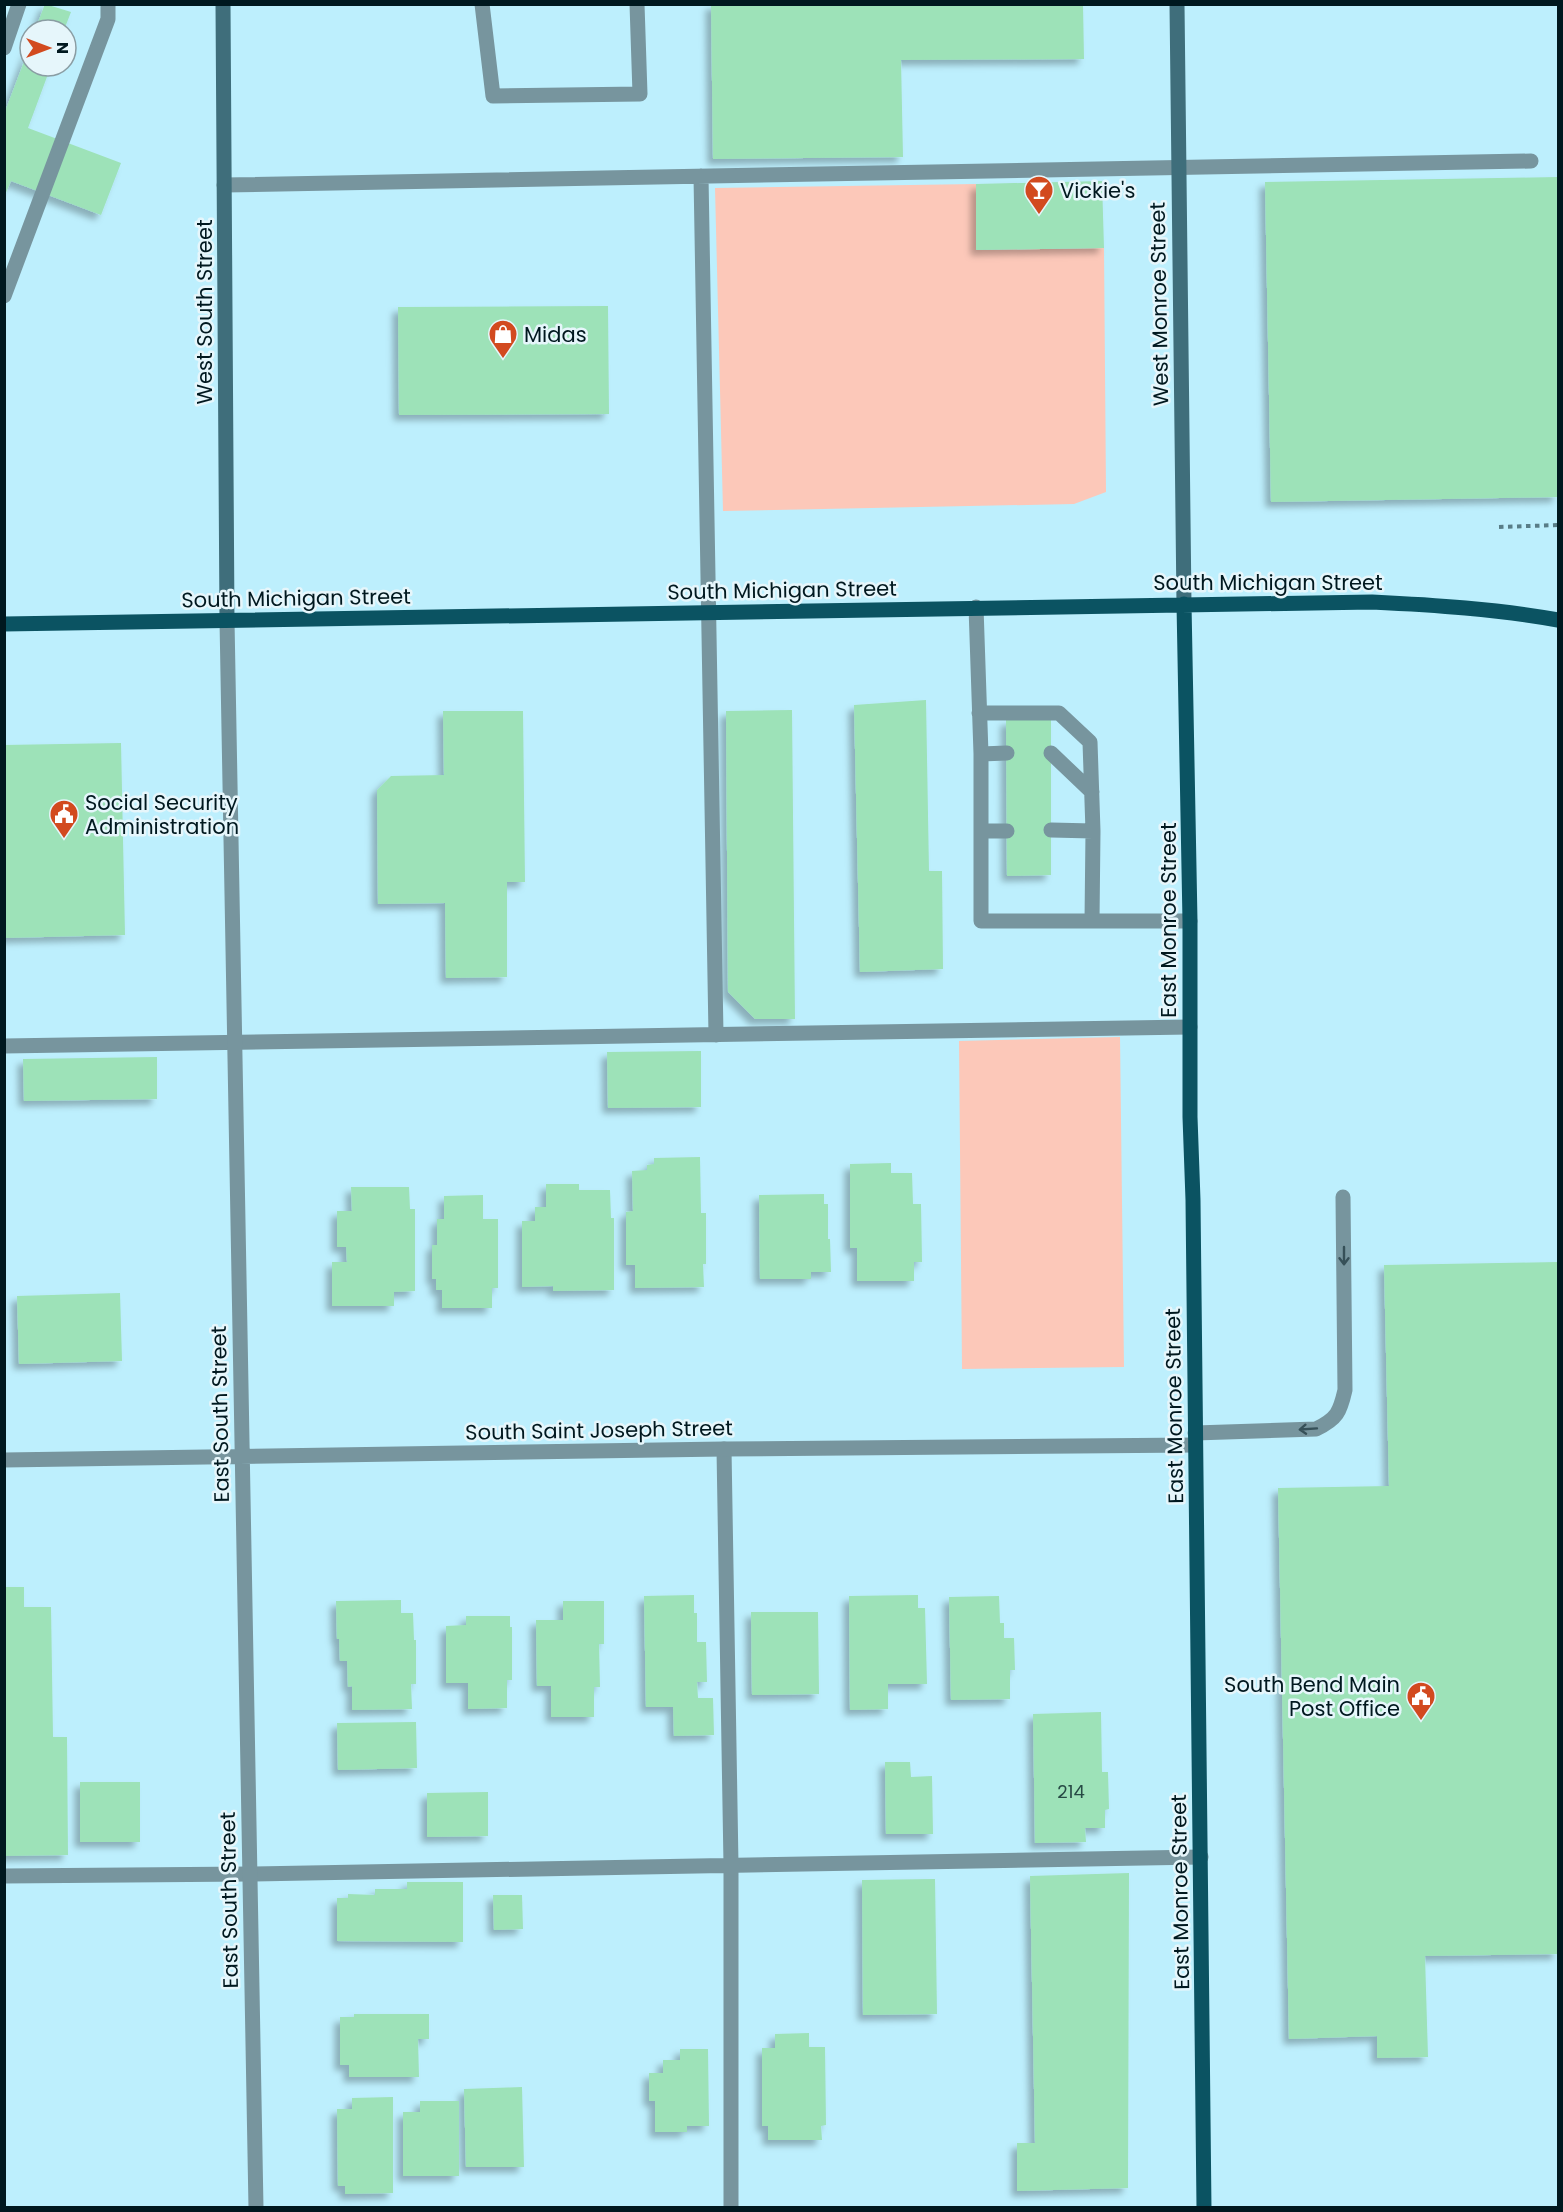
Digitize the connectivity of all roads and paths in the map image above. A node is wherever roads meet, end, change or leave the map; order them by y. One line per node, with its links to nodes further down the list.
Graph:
1 (19, 4): 7 (street)
2 (108, 4): 12 (street)
3 (223, 4): 11 (street, West South Street)
4 (482, 4): 5 (street)
5 (636, 4)
6 (1177, 4): 9 (street, West Monroe Street)
7 (4, 48)
8 (1531, 161): 9 (street)
9 (1178, 167): 10 (street); 15 (street, West Monroe Street)
10 (701, 177): 11 (street); 17 (street)
11 (224, 185): 18 (street, West South Street)
12 (4, 296)
13 (1558, 525): 14 (path)
14 (1499, 527)
15 (1184, 603): 16 (main road, South Michigan Street); 19 (main road, South Michigan Street); 31 (main road, East Monroe Street)
16 (976, 607): 17 (main road, South Michigan Street); 21 (street)
17 (709, 612): 18 (main road, South Michigan Street); 33 (street)
18 (227, 620): 20 (main road, South Michigan Street); 34 (street, East South Street)
19 (1558, 620)
20 (4, 624)
21 (979, 713): 24 (street); 25 (street)
22 (1007, 753): 24 (street)
23 (1051, 753): 25 (street)
24 (981, 754): 27 (street)
25 (1092, 792): 29 (street)
26 (1051, 830): 29 (street)
27 (981, 831): 28 (street); 30 (street)
28 (1008, 831)
29 (1093, 831): 30 (street)
30 (1092, 921): 31 (street)
31 (1190, 921): 32 (main road, East Monroe Street)
32 (1190, 1027): 33 (street); 37 (main road, East Monroe Street)
33 (716, 1035): 34 (street)
34 (235, 1043): 35 (street); 39 (street, East South Street)
35 (4, 1047)
36 (1343, 1197): 37 (street, South Saint Joseph Street, one-way to 37)
37 (1195, 1439): 38 (street, South Saint Joseph Street); 41 (main road, East Monroe Street)
38 (724, 1449): 39 (street, South Saint Joseph Street); 42 (street)
39 (242, 1457): 40 (street, South Saint Joseph Street); 43 (street, East South Street)
40 (4, 1460)
41 (1201, 1857): 42 (street); 47 (main road, East Monroe Street)
42 (730, 1865): 43 (street); 46 (street)
43 (250, 1874): 44 (street); 45 (street, East South Street)
44 (4, 1876)
45 (256, 2208)
46 (730, 2208)
47 (1204, 2208)

